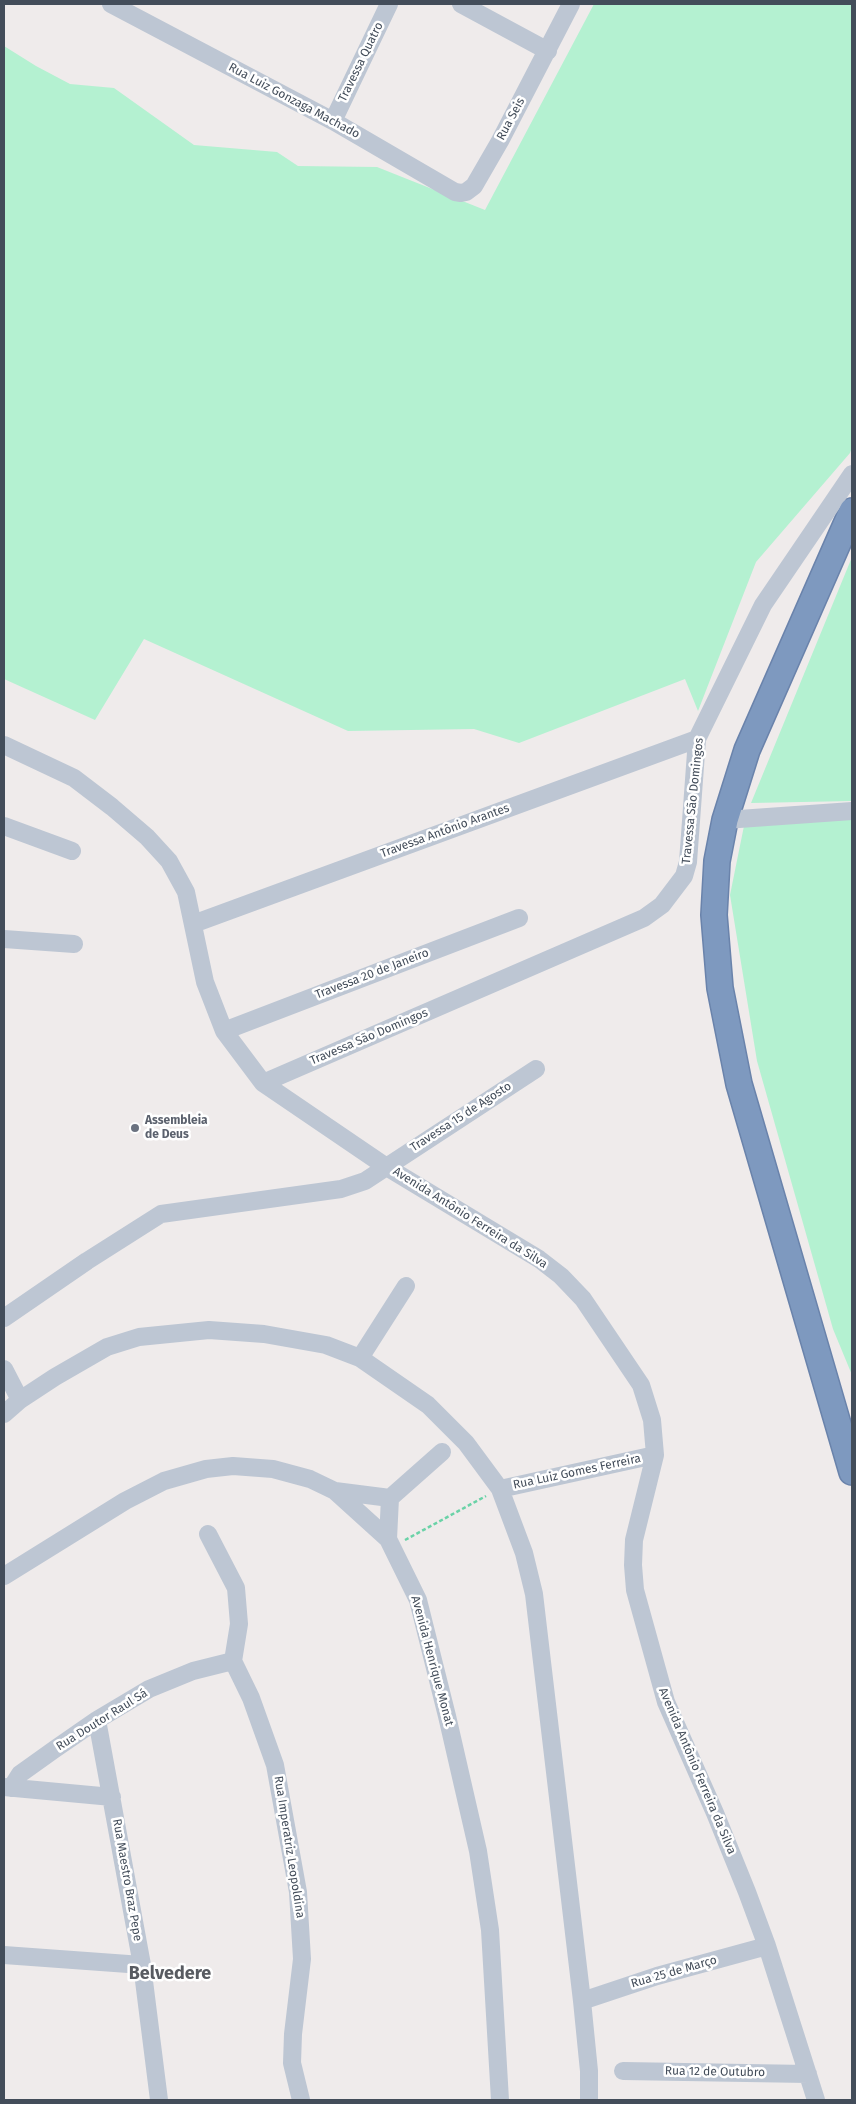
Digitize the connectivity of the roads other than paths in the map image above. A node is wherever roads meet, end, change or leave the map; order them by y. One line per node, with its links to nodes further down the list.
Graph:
1 (111, 4): 6 (street, Rua Luiz Gonzaga Machado)
2 (389, 4): 6 (street, Travessa Quatro)
3 (461, 4): 5 (street)
4 (571, 4): 5 (street, Rua Seis)
5 (548, 51): 7 (street, Rua Seis)
6 (332, 121): 7 (street, Rua Luiz Gonzaga Machado)
7 (474, 186)
8 (852, 474): 10 (street, Travessa São Domingos)
9 (852, 511): 13 (highway)
10 (697, 739): 17 (street, Travessa Antônio Arantes); 22 (street, Travessa São Domingos)
11 (4, 745): 17 (street, Avenida Antônio Ferreira da Silva)
12 (852, 811): 13 (street)
13 (725, 820): 32 (highway)
14 (4, 826): 15 (street)
15 (72, 851)
16 (519, 918): 20 (street, Travessa 20 de Janeiro)
17 (193, 924): 20 (street, Avenida Antônio Ferreira da Silva)
18 (4, 939): 19 (street)
19 (74, 944)
20 (224, 1032): 22 (street, Avenida Antônio Ferreira da Silva)
21 (536, 1069): 23 (street, Travessa 15 de Agosto)
22 (263, 1083): 23 (street, Avenida Antônio Ferreira da Silva)
23 (386, 1166): 25 (street, Travessa 15 de Agosto); 31 (street, Avenida Antônio Ferreira da Silva)
24 (406, 1286): 26 (street)
25 (4, 1318)
26 (360, 1358): 28 (street); 33 (street)
27 (4, 1369): 28 (street)
28 (20, 1400): 29 (street)
29 (4, 1414)
30 (442, 1452): 35 (street)
31 (655, 1455): 33 (street, Rua Luiz Gomes Ferreira); 43 (street, Avenida Antônio Ferreira da Silva)
32 (852, 1472)
33 (500, 1489): 46 (street)
34 (335, 1491): 35 (street); 37 (street, Avenida Henrique Monat); 38 (street, Avenida Henrique Monat)
35 (390, 1498): 37 (street)
36 (208, 1534): 39 (street)
37 (391, 1543): 51 (street, Avenida Henrique Monat)
38 (4, 1576)
39 (233, 1661): 40 (street, Rua Doutor Raul Sá); 50 (street, Rua Imperatriz Leopoldina)
40 (97, 1720): 41 (street, Rua Doutor Raul Sá); 42 (street, Rua Maestro Braz Pepe)
41 (7, 1788): 42 (street)
42 (112, 1796): 45 (street, Rua Maestro Braz Pepe)
43 (767, 1946): 46 (street, Rua 25 de Março); 48 (street, Avenida Antônio Ferreira da Silva)
44 (4, 1955): 45 (street)
45 (142, 1965): 49 (street, Rua Maestro Braz Pepe)
46 (582, 2001): 52 (street)
47 (623, 2071): 48 (street, Rua 12 de Outubro)
48 (808, 2074): 53 (street, Avenida Antônio Ferreira da Silva)
49 (159, 2100)
50 (301, 2100)
51 (500, 2100)
52 (589, 2100)
53 (816, 2100)

